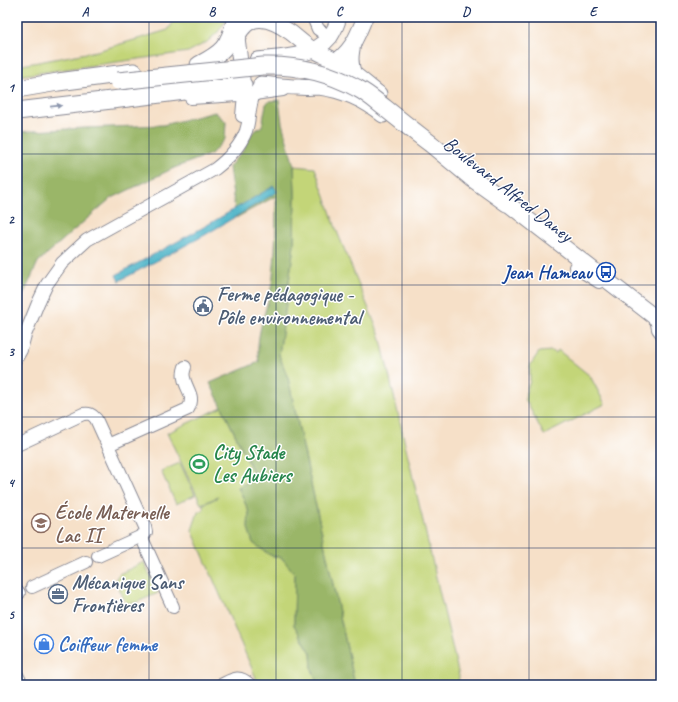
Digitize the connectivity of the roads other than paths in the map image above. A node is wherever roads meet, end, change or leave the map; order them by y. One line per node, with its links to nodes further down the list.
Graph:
1 (274, 17): 6 (main road)
2 (313, 17): 7 (street)
3 (339, 17): 7 (main road)
4 (365, 17): 8 (main road)
5 (236, 25): 6 (main road); 10 (main road); 12 (highway)
6 (291, 32): 9 (main road, Boulevard Alfred Daney)
7 (329, 37): 9 (main road)
8 (355, 41): 11 (main road); 13 (street)
9 (312, 49): 10 (main road); 11 (main road, Boulevard Alfred Daney); 14 (main road)
10 (240, 61): 12 (highway); 14 (main road)
11 (337, 62): 13 (main road, Boulevard Alfred Daney); 14 (main road)
12 (199, 65): 15 (highway)
13 (360, 79): 17 (main road, Boulevard Alfred Daney)
14 (250, 89): 16 (highway, one-way to 14); 18 (main road, Boulevard Alfred Daney); 21 (street); 22 (street)
15 (17, 90): 17 (highway, bridge)
16 (17, 111)
17 (508, 203): 19 (main road, Boulevard Alfred Daney)
18 (575, 267): 19 (street); 20 (main road, Boulevard Alfred Daney)
19 (659, 317): 20 (street)
20 (661, 333)
21 (17, 335)
22 (17, 357)
23 (184, 367): 25 (street)
24 (17, 445): 25 (street)
25 (108, 445): 26 (street)
26 (141, 536): 27 (street); 30 (street)
27 (98, 556)
28 (86, 562): 29 (street)
29 (32, 587)
30 (173, 607)
31 (17, 675): 32 (street)
32 (22, 685)
33 (221, 685): 34 (street)
34 (250, 685)

